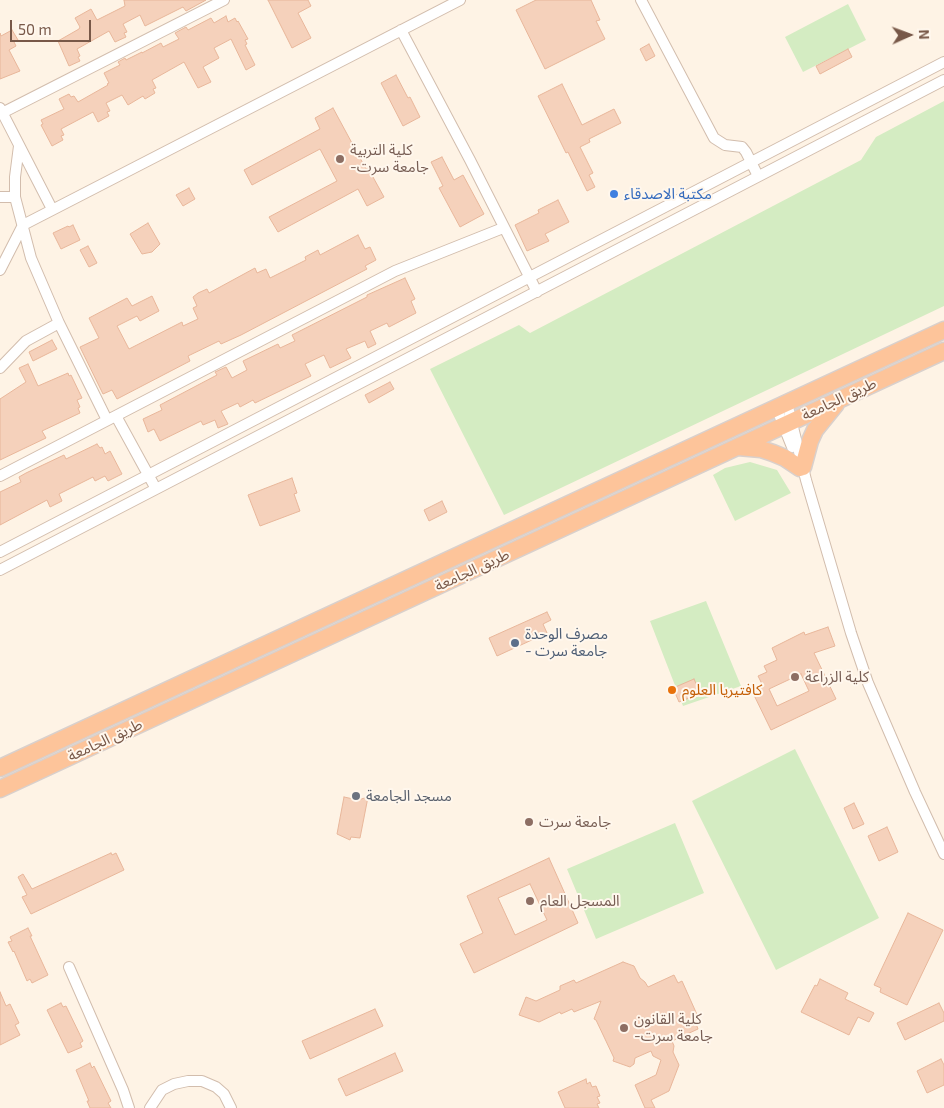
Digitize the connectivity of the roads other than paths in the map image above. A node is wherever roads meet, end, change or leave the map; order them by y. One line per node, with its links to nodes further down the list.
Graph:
1 (224, 0): 7 (street)
2 (460, 0): 4 (street)
3 (641, 0): 9 (street)
4 (401, 30): 13 (street); 15 (street)
5 (944, 62): 9 (street)
6 (944, 80): 10 (street)
7 (1, 111): 8 (street)
8 (20, 146): 12 (street); 13 (street)
9 (751, 162): 10 (street); 17 (street)
10 (758, 176): 18 (street)
11 (0, 197): 12 (street)
12 (15, 197): 14 (street)
13 (52, 209): 14 (street)
14 (23, 225): 16 (street); 19 (street)
15 (503, 228): 17 (street); 25 (street)
16 (0, 270)
17 (529, 277): 18 (street); 29 (street)
18 (537, 292): 31 (street)
19 (60, 323): 22 (street); 25 (street)
20 (944, 330): 24 (highway, طريق الجامعة)
21 (944, 351): 23 (highway, طريق الجامعة)
22 (0, 368)
23 (840, 399): 26 (highway, طريق الجامعة); 28 (highway)
24 (782, 405): 26 (street); 34 (highway, طريق الجامعة)
25 (112, 418): 29 (street); 30 (street)
26 (787, 424): 27 (highway, طريق الجامعة); 28 (street)
27 (738, 447): 28 (highway); 35 (highway, طريق الجامعة)
28 (803, 472): 36 (street)
29 (148, 475): 31 (street); 32 (street)
30 (0, 476)
31 (156, 489): 33 (street)
32 (0, 552)
33 (0, 570)
34 (0, 768)
35 (0, 789)
36 (944, 854)
37 (69, 966): 38 (street)
38 (129, 1108)
39 (150, 1108): 40 (street)
40 (231, 1108)

